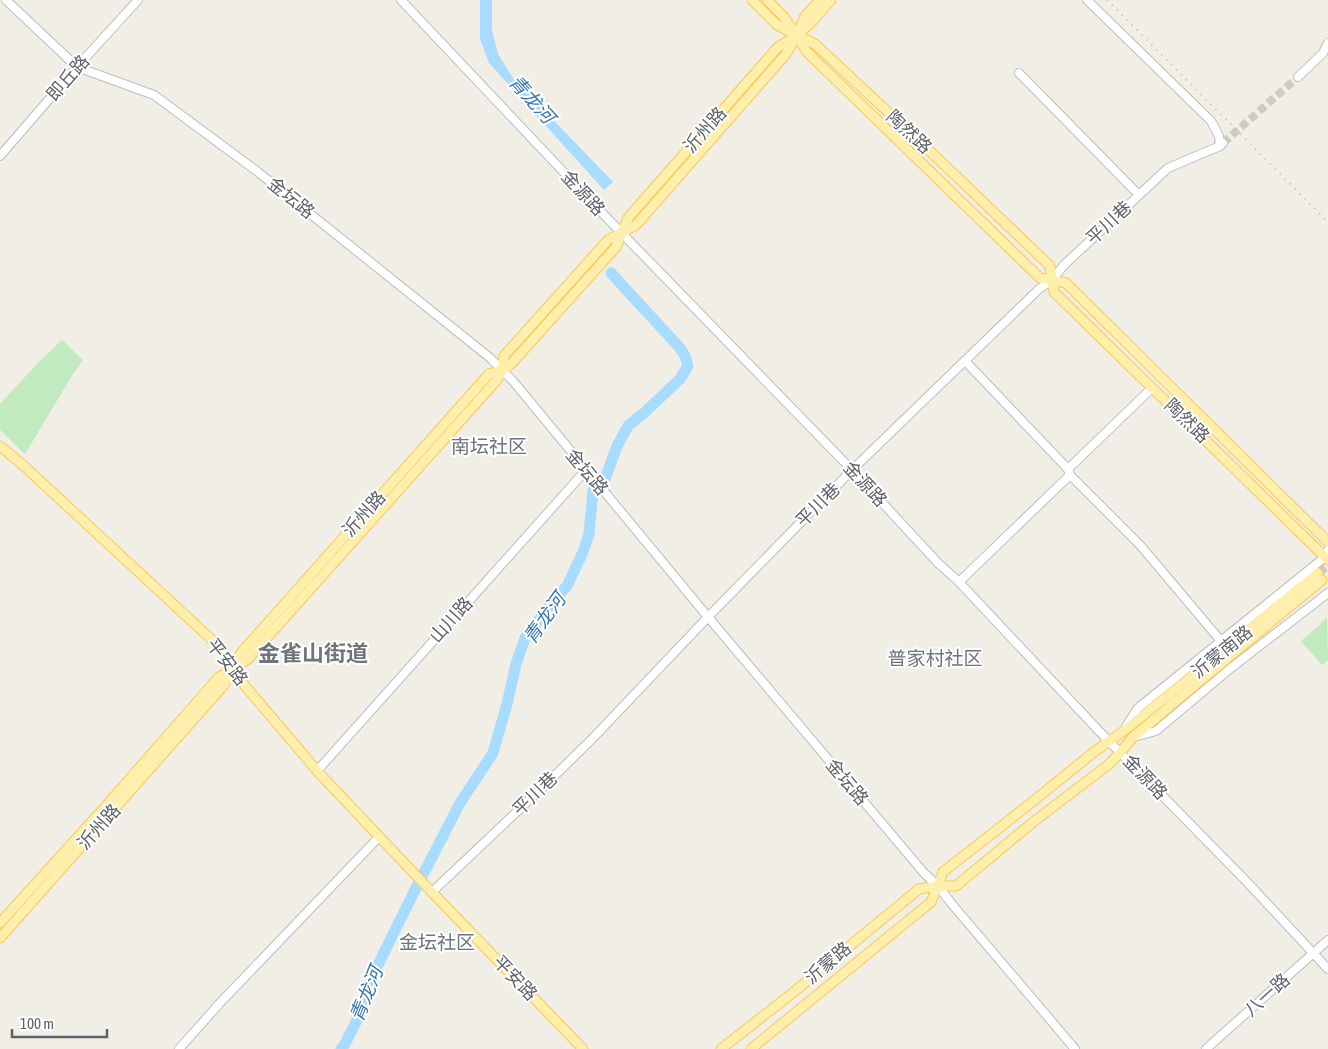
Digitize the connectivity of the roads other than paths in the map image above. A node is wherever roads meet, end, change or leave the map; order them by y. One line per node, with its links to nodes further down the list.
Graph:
1 (6, 0): 11 (street, 金坛路)
2 (138, 0): 11 (street, 即丘路)
3 (402, 0): 16 (street, 金源路)
4 (752, 0): 9 (main road, 陶然路)
5 (767, 0): 9 (main road, 陶然路)
6 (820, 0): 9 (main road)
7 (831, 0): 9 (main road, 沂州路)
8 (1087, 0): 15 (street, 平川巷)
9 (797, 35): 16 (main road, 沂州路); 17 (main road, 陶然路); 17 (main road, 陶然路)
10 (1328, 43): 13 (street)
11 (77, 67): 14 (street, 即丘路); 19 (street, 金坛路)
12 (1019, 73): 15 (street)
13 (1298, 77)
14 (0, 156)
15 (1139, 195): 17 (street, 平川巷)
16 (622, 232): 19 (main road, 沂州路); 23 (street, 金源路)
17 (1052, 280): 18 (street, 平川巷); 20 (main road, 陶然路); 25 (main road, 陶然路)
18 (966, 362): 23 (street, 平川巷); 24 (street)
19 (502, 370): 22 (street, 金坛路); 31 (main road, 沂州路)
20 (1152, 388): 24 (street); 26 (main road, 陶然路)
21 (0, 446): 31 (main road, 平安路)
22 (586, 470): 29 (street, 金坛路); 36 (street, 山川路)
23 (852, 470): 27 (street, 金源路); 29 (street, 平川巷)
24 (1069, 472): 27 (street); 30 (street)
25 (1328, 542)
26 (1327, 555): 30 (street)
27 (959, 582): 34 (street, 金源路)
28 (1328, 593): 33 (street)
29 (708, 617): 38 (street, 金坛路); 39 (street, 平川巷)
30 (1221, 642): 32 (street)
31 (234, 667): 36 (main road, 平安路); 40 (main road, 沂州路); 41 (main road, 沂州路)
32 (1125, 730): 33 (main road, 沂蒙南路); 34 (main road, 沂蒙路)
33 (1132, 738): 35 (main road, 沂蒙路)
34 (1110, 741): 35 (street, 金源路); 38 (main road, 沂蒙路)
35 (1121, 752): 38 (main road, 沂蒙路); 43 (street, 金源路)
36 (318, 771): 37 (main road, 平安路)
37 (380, 837): 39 (main road, 平安路); 45 (street)
38 (938, 886): 47 (main road, 沂蒙路); 48 (main road, 沂蒙路); 49 (street, 金坛路)
39 (429, 889): 46 (main road, 平安路)
40 (0, 923)
41 (0, 938)
42 (1328, 940): 43 (street, 八一路)
43 (1314, 953): 44 (street, 金源路); 50 (street, 八一路)
44 (1328, 969)
45 (179, 1049)
46 (584, 1049)
47 (722, 1049)
48 (751, 1049)
49 (1075, 1049)
50 (1206, 1049)

